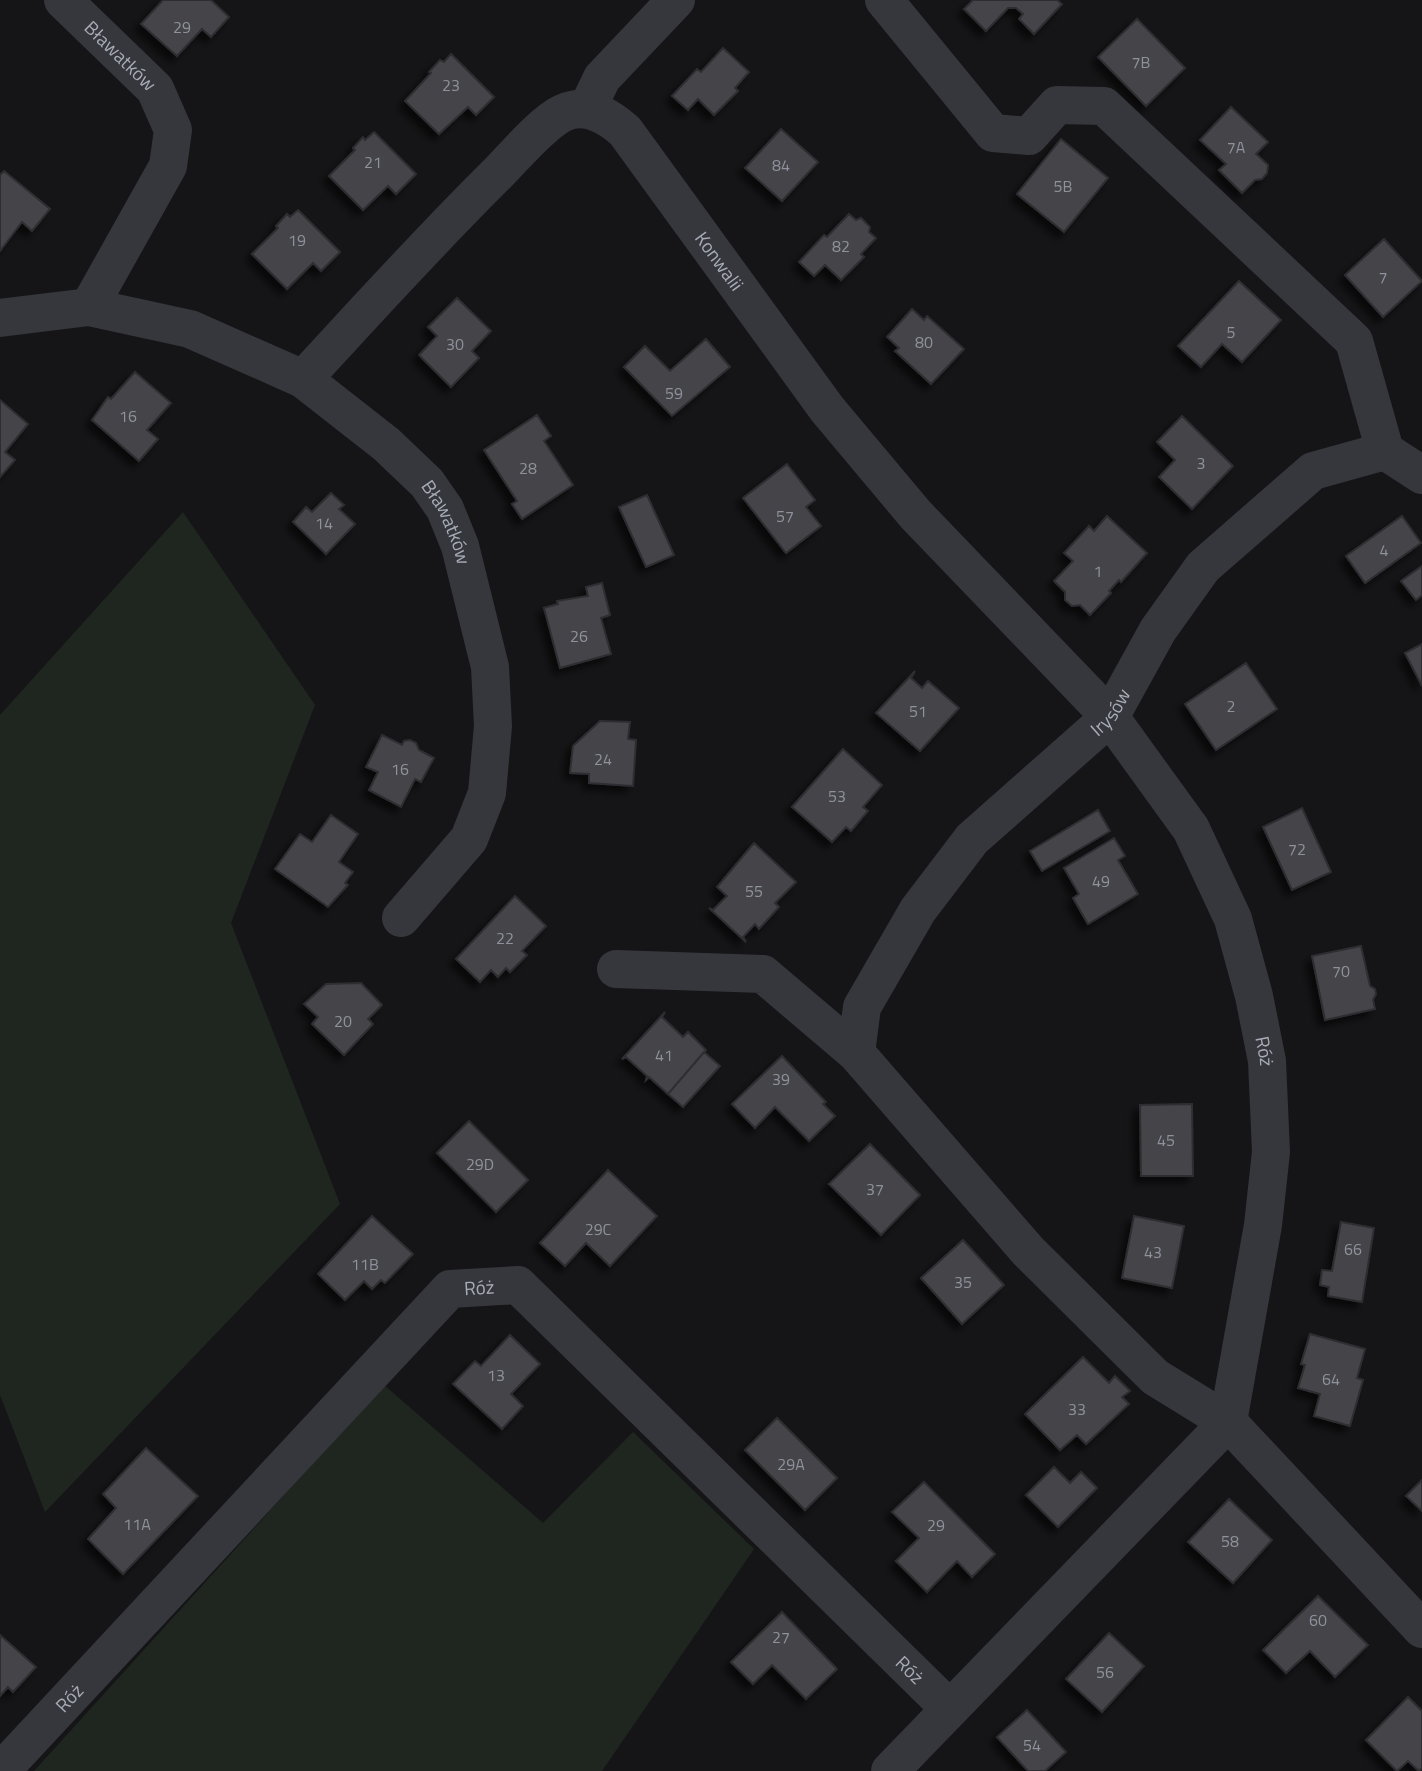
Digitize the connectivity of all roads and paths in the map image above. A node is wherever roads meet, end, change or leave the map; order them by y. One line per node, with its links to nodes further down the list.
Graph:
1 (63, 0): 5 (street, Bławatków)
2 (676, 0): 4 (street)
3 (884, 0): 8 (street)
4 (587, 109): 7 (street); 10 (street, Konwalii)
5 (89, 307): 6 (street, Bławatków); 7 (street, Bławatków)
6 (0, 317)
7 (303, 379): 11 (street, Bławatków)
8 (1385, 451): 9 (street); 10 (street, Irysów)
9 (1422, 475)
10 (1110, 717): 13 (street, Irysów); 14 (street, Róż)
11 (401, 918)
12 (616, 969): 13 (street)
13 (856, 1053): 14 (street)
14 (1228, 1422): 15 (street); 16 (street)
15 (1422, 1629)
16 (950, 1709): 17 (street, Róż); 18 (street)
17 (1, 1771)
18 (890, 1771)

